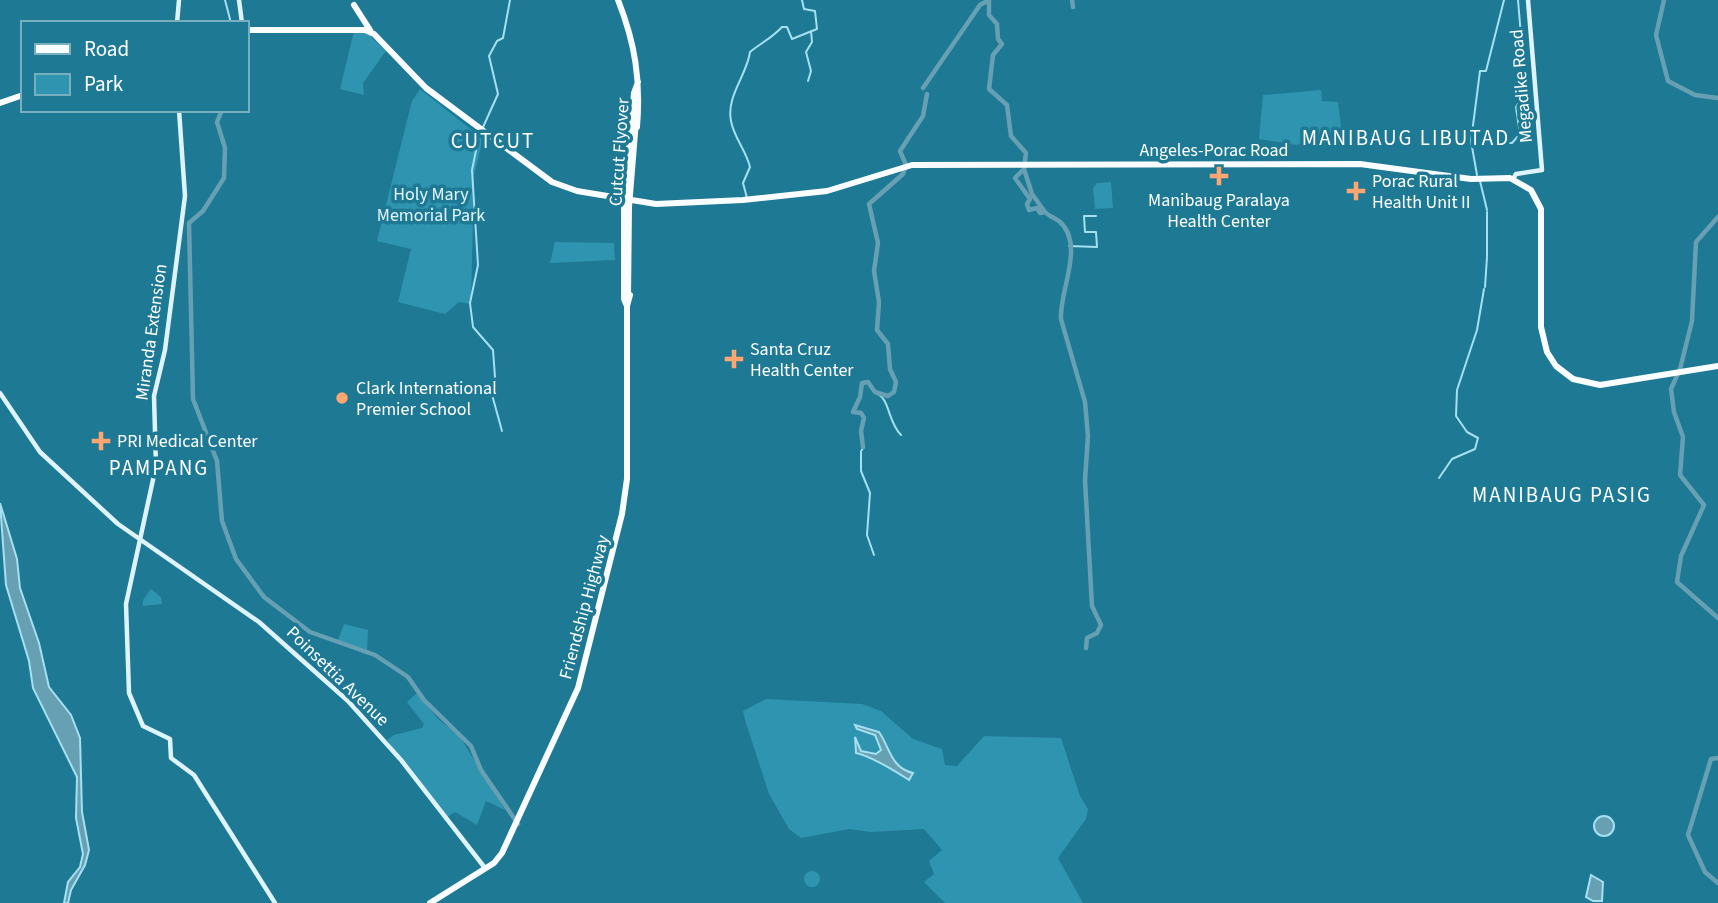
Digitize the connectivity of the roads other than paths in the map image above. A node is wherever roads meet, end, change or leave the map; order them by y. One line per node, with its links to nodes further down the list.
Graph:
1 (179, 0): 6 (main road)
2 (239, 0): 7 (main road)
3 (618, 0): 10 (main road, Friendship Highway)
4 (1528, 0): 14 (main road, Megadike Road)
5 (354, 5): 9 (main road, Angeles-Porac Road)
6 (177, 21)
7 (242, 21)
8 (248, 30): 9 (main road)
9 (374, 34): 15 (main road, Angeles-Porac Road)
10 (638, 82): 15 (main road, Friendship Highway); 16 (main road, Cutcut Flyover, bridge)
11 (21, 96): 12 (main road)
12 (0, 103)
13 (179, 112): 19 (main road, Miranda Extension)
14 (1513, 179): 15 (main road, Angeles-Porac Road); 17 (main road)
15 (628, 199): 16 (main road, Friendship Highway)
16 (627, 306): 20 (main road, Friendship Highway)
17 (1718, 366)
18 (0, 393): 19 (main road, Poinsettia Avenue)
19 (138, 539): 20 (main road, Poinsettia Avenue); 21 (main road, Miranda Extension)
20 (485, 868): 22 (main road, Friendship Highway)
21 (275, 903)
22 (430, 903)

